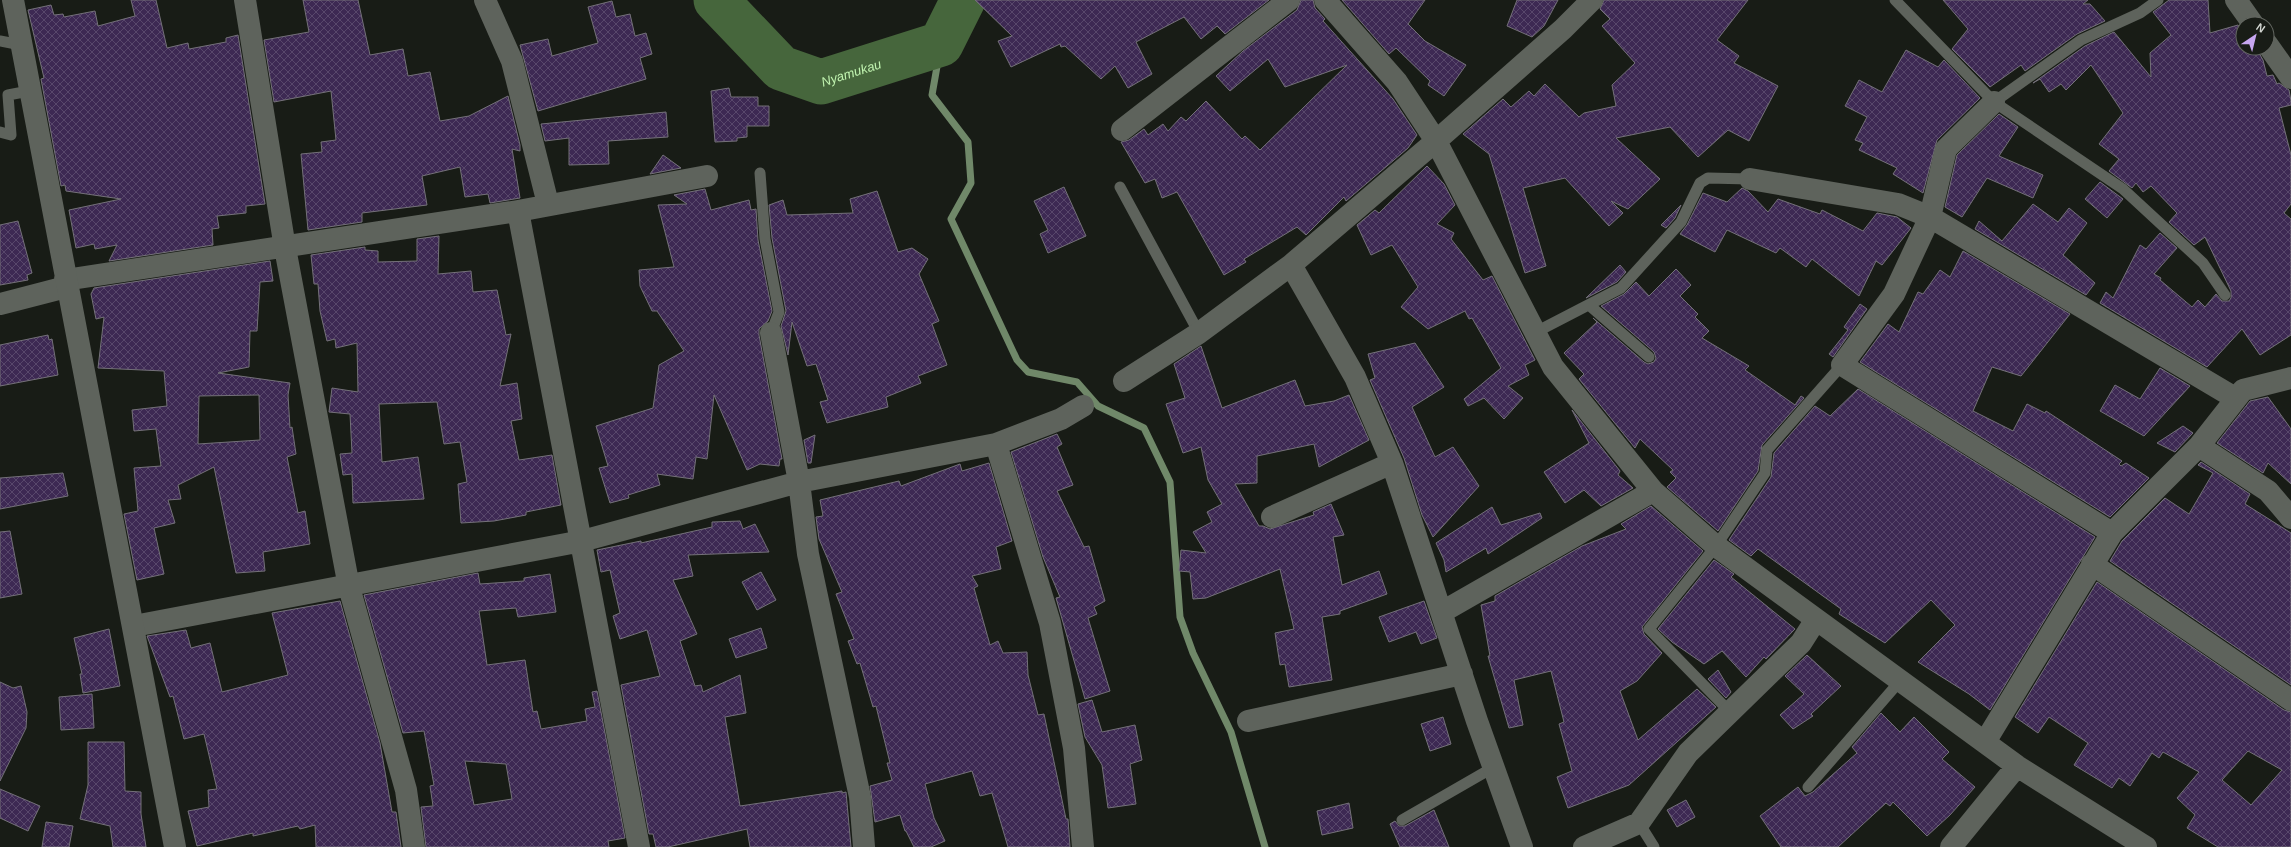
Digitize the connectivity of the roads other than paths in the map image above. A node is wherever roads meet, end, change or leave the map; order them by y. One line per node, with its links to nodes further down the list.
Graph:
1 (12, 0): 12 (street)
2 (245, 0): 27 (street)
3 (485, 0): 24 (street)
4 (1289, 0): 17 (street)
5 (1325, 0): 19 (street)
6 (1592, 0): 19 (street)
7 (1895, 0): 16 (lane)
8 (2158, 0): 16 (lane)
9 (2236, 0): 10 (street)
10 (2247, 16)
11 (0, 41): 12 (lane)
12 (21, 45): 15 (street)
13 (2275, 55): 14 (street)
14 (2291, 78)
15 (29, 91): 18 (lane); 29 (street)
16 (1994, 102): 26 (street); 30 (lane)
17 (1122, 130)
18 (0, 132)
19 (1436, 141): 28 (street); 33 (street)
20 (760, 173): 34 (lane)
21 (707, 176): 24 (street)
22 (1750, 179): 26 (street); 32 (lane)
23 (1120, 187): 35 (lane)
24 (548, 204): 25 (street)
25 (518, 211): 27 (street); 50 (street)
26 (1930, 218): 37 (street); 40 (street)
27 (285, 248): 29 (street); 53 (street)
28 (1291, 266): 35 (street); 44 (street)
29 (66, 284): 31 (street); 56 (street)
30 (2225, 295)
31 (0, 304)
32 (1589, 304): 33 (lane); 36 (lane)
33 (1536, 332): 46 (street)
34 (771, 333): 45 (street)
35 (1199, 333): 39 (street)
36 (1650, 357)
37 (1842, 366): 49 (street); 51 (lane)
38 (2291, 378): 40 (street)
39 (1124, 381)
40 (2236, 398): 43 (street)
41 (1083, 406): 42 (street)
42 (996, 444): 45 (street); 72 (street)
43 (2199, 446): 48 (street); 49 (street)
44 (1392, 463): 47 (street); 54 (street)
45 (799, 482): 50 (street); 71 (street)
46 (1653, 491): 51 (street); 54 (street)
47 (1272, 517)
48 (2291, 518)
49 (2112, 533): 52 (street)
50 (582, 541): 53 (street); 70 (street)
51 (1716, 546): 55 (street); 60 (lane)
52 (2092, 564): 59 (street); 62 (street)
53 (349, 587): 56 (street); 69 (street)
54 (1442, 612): 57 (street)
55 (1815, 621): 58 (street); 60 (street)
56 (134, 626): 68 (street)
57 (1462, 674): 61 (street); 64 (street)
58 (1900, 681): 62 (street); 65 (lane)
59 (2291, 700)
60 (1730, 712): 67 (street)
61 (1248, 721)
62 (1985, 742): 63 (street)
63 (2017, 766): 76 (street); 77 (street)
64 (1494, 767): 66 (lane); 73 (street)
65 (1808, 787)
66 (1402, 820)
67 (1639, 823): 74 (street); 75 (lane)
68 (175, 847)
69 (414, 847)
70 (639, 847)
71 (864, 847)
72 (1083, 847)
73 (1522, 847)
74 (1584, 847)
75 (1654, 847)
76 (1951, 847)
77 (2146, 847)

